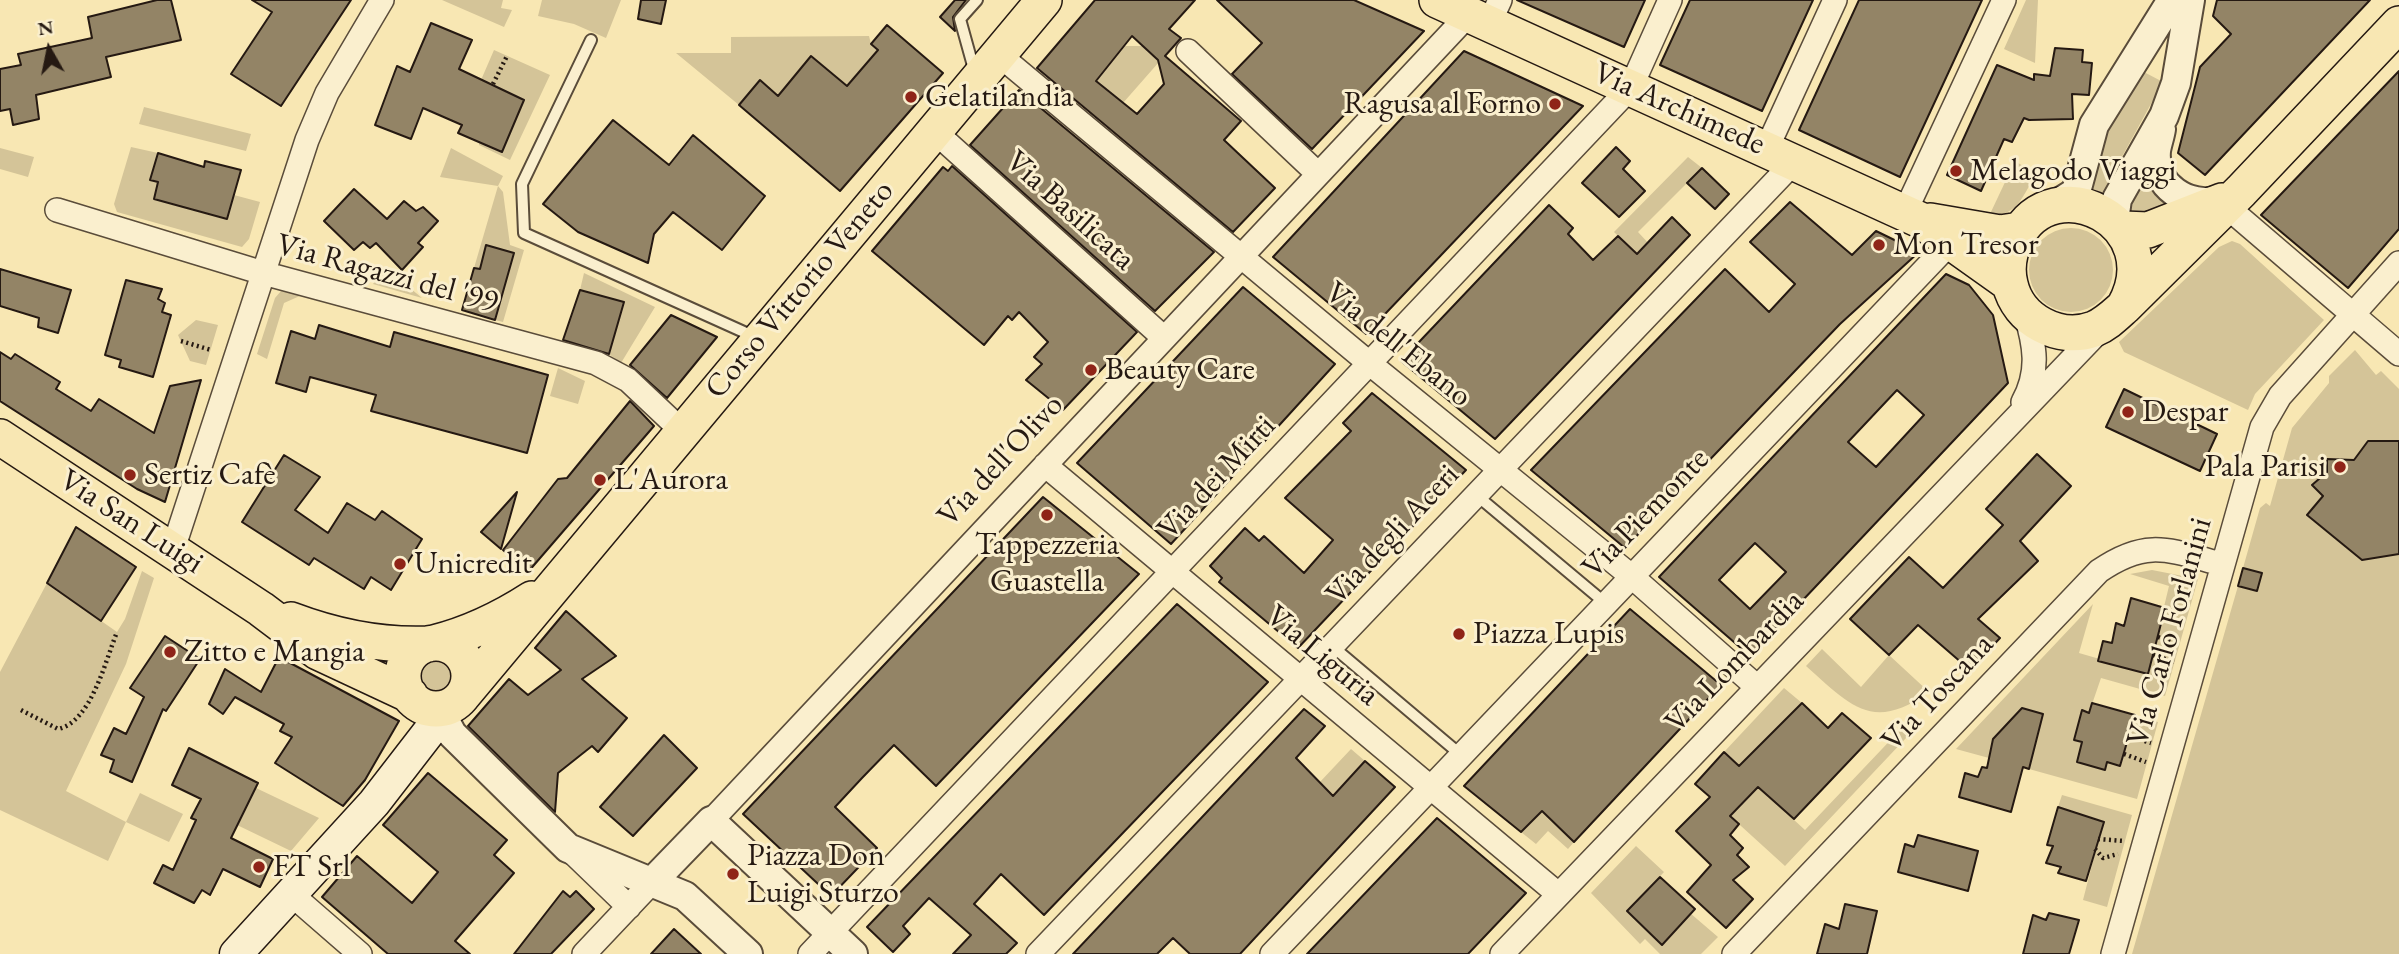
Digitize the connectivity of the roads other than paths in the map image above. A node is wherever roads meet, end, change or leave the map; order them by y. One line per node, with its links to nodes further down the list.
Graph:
1 (382, 0): 29 (street)
2 (977, 0): 14 (lane)
3 (1044, 0): 14 (main road, Corso Vittorio Veneto)
4 (1437, 0): 10 (main road, Via Archimede)
5 (1670, 0): 15 (street, Via dei Mirti)
6 (1835, 0): 18 (street, Via degli Aceri)
7 (2004, 0): 23 (street)
8 (2172, 0): 21 (street)
9 (2190, 0): 16 (street)
10 (1486, 13): 15 (main road, Via Archimede); 19 (street, Via dell'Olivo)
11 (2399, 24): 20 (main road)
12 (591, 40): 34 (lane)
13 (1188, 51): 19 (street)
14 (987, 67): 17 (main road, Corso Vittorio Veneto); 27 (street, Via dell'Ebano)
15 (1631, 87): 18 (main road, Via Archimede); 36 (street, Via dei Mirti)
16 (2164, 116): 20 (street); 24 (street)
17 (934, 131): 33 (street, Via Basilicata); 34 (main road, Corso Vittorio Veneto)
18 (1781, 154): 23 (main road, Via Archimede); 41 (street, Via degli Aceri)
19 (1317, 173): 27 (street, Via dell'Olivo)
20 (2232, 198): 24 (main road); 31 (main road); 32 (street)
21 (2049, 209): 24 (main road); 25 (main road)
22 (57, 210): 29 (street, Via Ragazzi del '99)
23 (1912, 216): 25 (main road); 26 (main road)
24 (2120, 227): 31 (main road)
25 (2020, 230): 30 (main road)
26 (1951, 242): 30 (main road); 46 (street, Via Piemonte)
27 (1241, 256): 33 (street, Via dell'Olivo); 36 (street, Via dell'Ebano)
28 (2399, 263): 32 (street, Via Carlo Forlanini)
29 (263, 273): 38 (street, Via Ragazzi del '99); 43 (street)
30 (2017, 298): 31 (main road); 37 (street)
31 (2116, 314): 37 (street, Via Lombardia)
32 (2354, 315): 35 (street); 44 (street, Via Carlo Forlanini)
33 (1164, 338): 40 (street, Via dell'Olivo)
34 (759, 339): 38 (main road, Corso Vittorio Veneto)
35 (2399, 354)
36 (1369, 363): 41 (street, Via dell'Ebano); 45 (street, Via dei Mirti)
37 (2016, 414): 53 (street, Via Lombardia)
38 (681, 430): 47 (main road, Corso Vittorio Veneto)
39 (0, 437): 43 (main road, Via San Luigi)
40 (1045, 465): 45 (street, Via Liguria); 57 (street, Via dell'Olivo)
41 (1499, 468): 42 (street, Via degli Aceri); 46 (street, Via dell'Ebano)
42 (1475, 494): 48 (lane); 51 (street, Via degli Aceri)
43 (173, 549): 49 (main road, Via San Luigi)
44 (2221, 564): 73 (street, Via Toscana); 74 (street, Via Carlo Forlanini)
45 (1173, 570): 52 (street, Via Liguria); 63 (street, Via dei Mirti)
46 (1630, 575): 48 (street, Via Piemonte); 53 (street, Via dell'Ebano)
47 (558, 583): 50 (main road, Corso Vittorio Veneto); 54 (main road, Corso Vittorio Veneto)
48 (1604, 602): 55 (street, Via Piemonte)
49 (261, 609): 50 (main road, Via San Luigi); 54 (main road, Via San Luigi)
50 (431, 643): 54 (main road); 54 (main road)
51 (1332, 646): 52 (street, Via degli Aceri); 55 (lane)
52 (1301, 680): 56 (street, Via Liguria); 70 (street, Via degli Aceri)
53 (1756, 686): 61 (street, Via Lombardia)
54 (436, 702): 58 (street); 60 (main road)
55 (1461, 755): 56 (street, Via Piemonte)
56 (1431, 787): 61 (street, Via Liguria); 71 (street, Via Piemonte)
57 (711, 821): 59 (street, Via dell'Olivo); 63 (street)
58 (568, 848): 59 (street); 62 (street)
59 (652, 883): 62 (street, Via dell'Olivo); 67 (street)
60 (291, 894): 64 (main road); 65 (street)
61 (1558, 894): 72 (street, Via Lombardia)
62 (629, 907): 66 (street, Via dell'Olivo)
63 (830, 933): 68 (street, Via dei Mirti); 69 (street)
64 (236, 954)
65 (359, 954)
66 (584, 954)
67 (748, 954)
68 (810, 954)
69 (853, 954)
70 (1038, 954)
71 (1272, 954)
72 (1502, 954)
73 (1734, 954)
74 (2113, 954)

